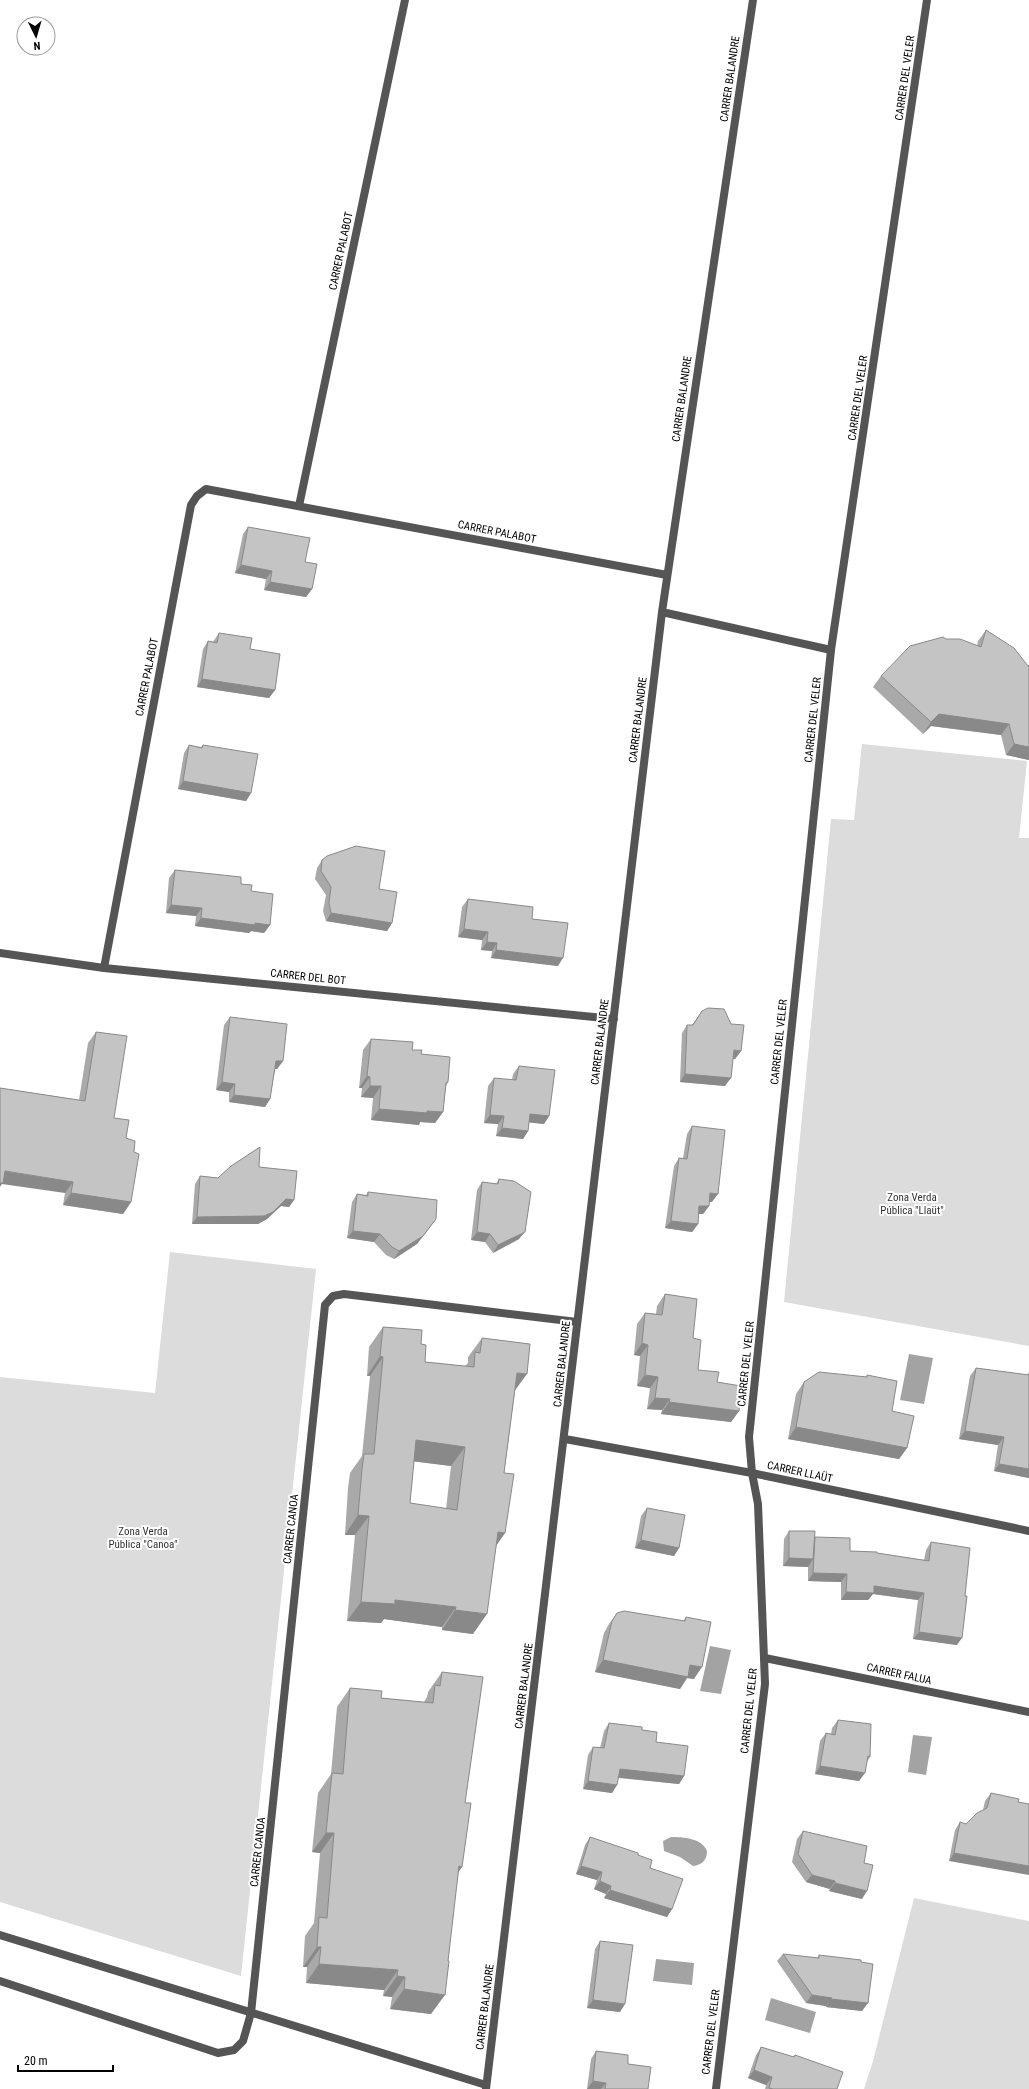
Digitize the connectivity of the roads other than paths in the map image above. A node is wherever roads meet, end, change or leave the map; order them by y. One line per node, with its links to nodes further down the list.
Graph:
1 (405, 0): 4 (street, CARRER PALABOT)
2 (753, 0): 5 (street, CARRER BALANDRE)
3 (927, 0): 7 (street, CARRER DEL VELER)
4 (299, 506): 5 (street, CARRER PALABOT); 9 (street, CARRER PALABOT)
5 (667, 575): 6 (street, CARRER BALANDRE)
6 (662, 612): 7 (street); 10 (street, CARRER BALANDRE)
7 (831, 650): 13 (street, CARRER DEL VELER)
8 (0, 953): 9 (street, CARRER DEL BOT)
9 (104, 968): 10 (street, CARRER DEL BOT)
10 (614, 1020): 11 (street, CARRER BALANDRE)
11 (578, 1322): 12 (street, CARRER BALANDRE); 19 (street, CARRER CANOA)
12 (564, 1439): 13 (street, CARRER LLAÜT); 20 (street, CARRER BALANDRE)
13 (752, 1473): 14 (street, CARRER LLAÜT); 15 (street, CARRER DEL VELER)
14 (1029, 1531)
15 (765, 1658): 16 (street, CARRER FALUA); 21 (street, CARRER DEL VELER)
16 (1029, 1712)
17 (0, 1935): 19 (street)
18 (0, 1981): 19 (street, CARRER CANOA)
19 (251, 2013): 20 (street)
20 (486, 2087)
21 (716, 2089)

